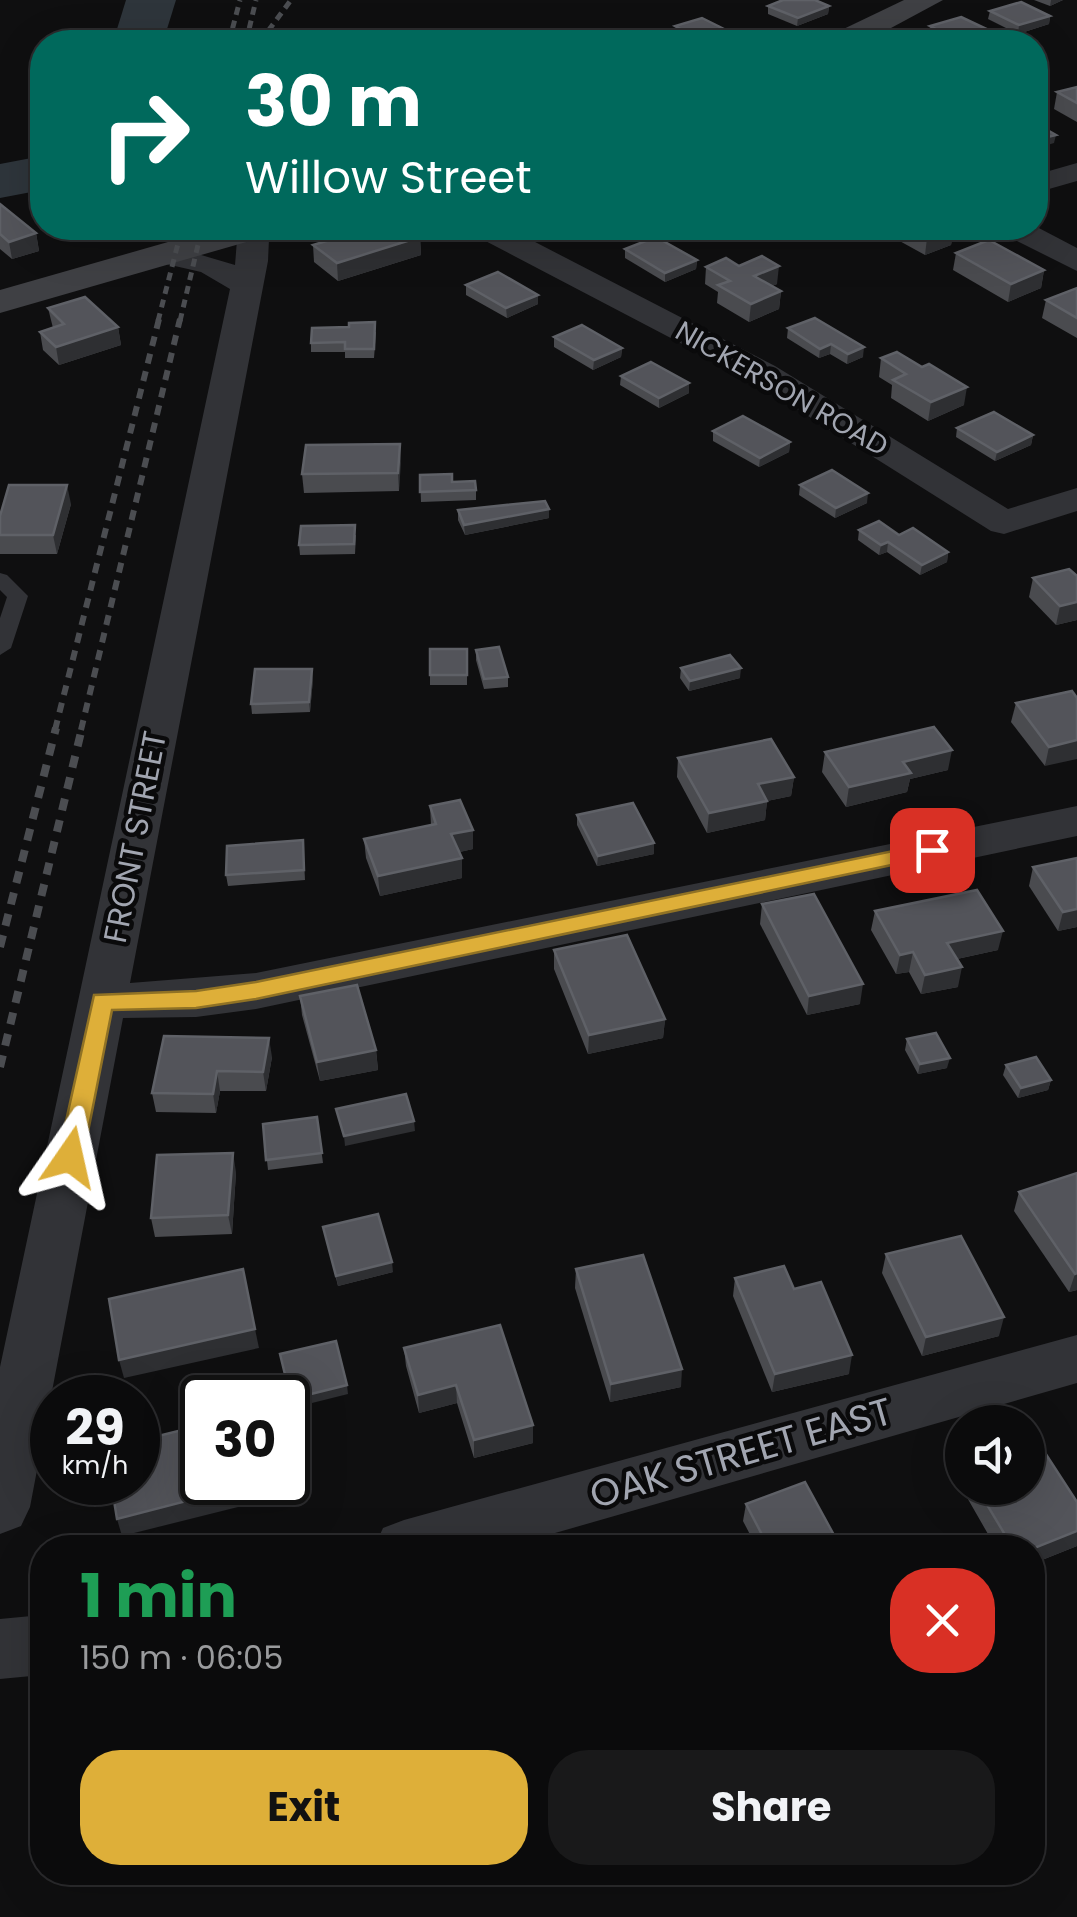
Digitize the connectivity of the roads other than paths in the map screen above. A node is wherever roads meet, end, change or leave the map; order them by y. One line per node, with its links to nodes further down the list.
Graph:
1 (928, 0): 2 (main road)
2 (867, 30)
3 (1077, 172): 4 (street)
4 (1048, 180)
5 (212, 240): 9 (main road)
6 (253, 240): 11 (street, FRONT STREET)
7 (507, 240): 13 (street, NICKERSON ROAD)
8 (1038, 240): 10 (street)
9 (164, 254): 11 (street); 12 (main road)
10 (1077, 262)
11 (246, 285): 17 (street, FRONT STREET)
12 (0, 302)
13 (1077, 499)
14 (0, 579): 15 (lane)
15 (0, 648)
16 (1077, 821): 17 (street)
17 (102, 1001): 19 (street, FRONT STREET)
18 (1077, 1359): 20 (street, OAK STREET EAST)
19 (0, 1507)
20 (450, 1535)
21 (30, 1647): 22 (street)
22 (0, 1649)

